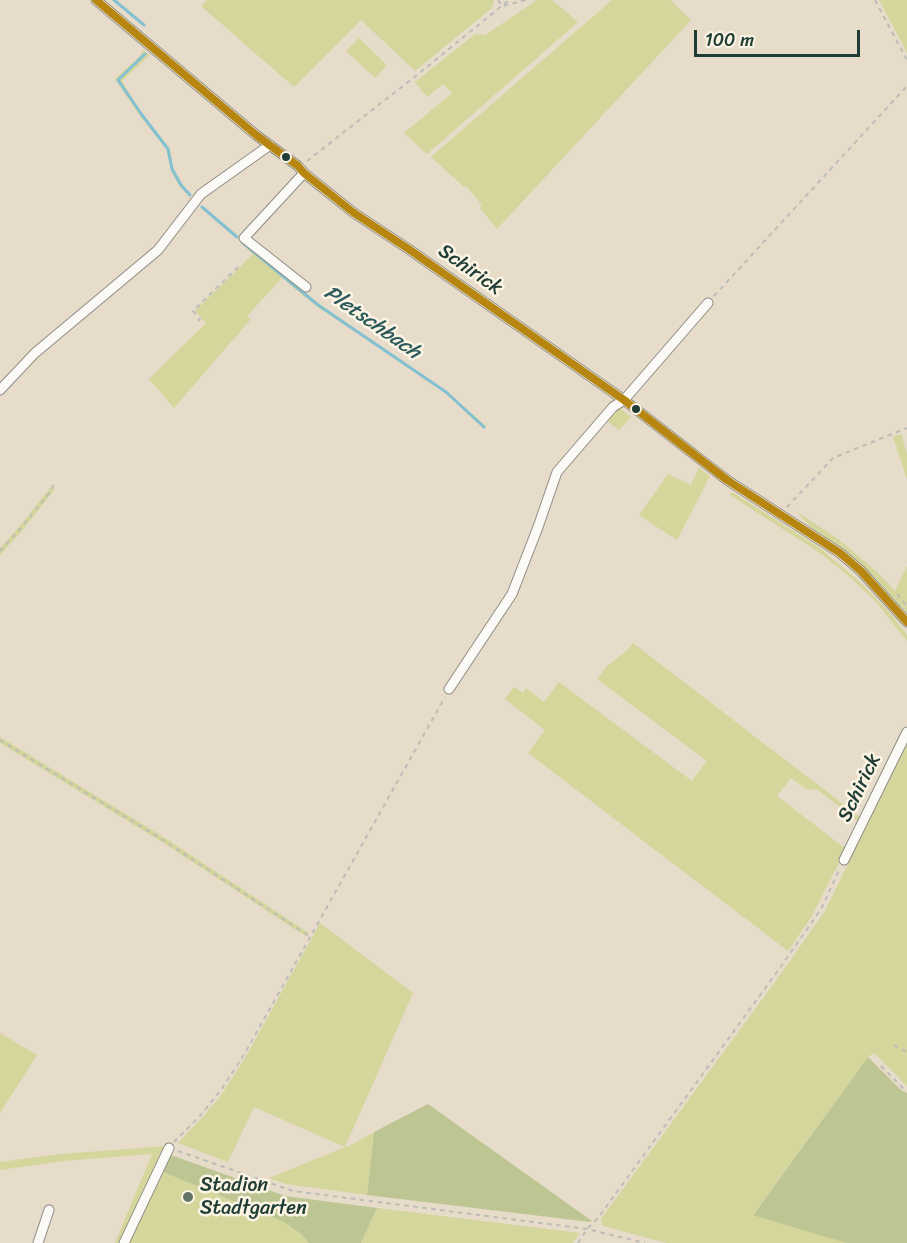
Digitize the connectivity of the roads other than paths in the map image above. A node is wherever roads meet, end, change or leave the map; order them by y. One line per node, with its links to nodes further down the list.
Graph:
1 (96, 0): 2 (street, Schirick)
2 (270, 145): 3 (street, Schirick); 6 (street)
3 (301, 170): 4 (street); 7 (street, Schirick)
4 (306, 287)
5 (708, 303): 7 (street)
6 (0, 390)
7 (624, 400): 8 (street, Schirick); 9 (street)
8 (907, 622)
9 (450, 689)
10 (907, 732): 11 (street, Schirick)
11 (844, 860)
12 (170, 1148): 15 (street)
13 (49, 1210): 14 (street)
14 (38, 1243)
15 (124, 1243)

